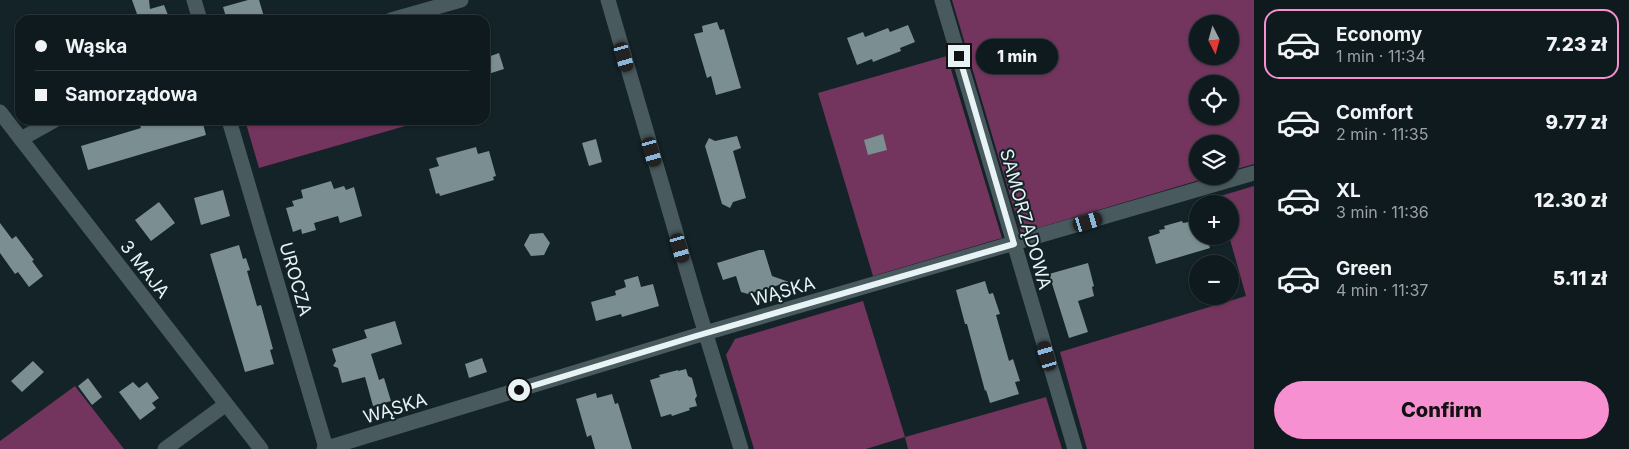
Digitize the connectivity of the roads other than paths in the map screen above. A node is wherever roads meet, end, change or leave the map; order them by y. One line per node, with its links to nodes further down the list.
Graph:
1 (194, 0): 6 (street)
2 (461, 0): 5 (street)
3 (608, 0): 14 (street)
4 (942, 0): 13 (street, SAMORZĄDOWA)
5 (416, 6): 7 (street)
6 (198, 15)
7 (400, 15)
8 (0, 112): 11 (street, 3 MAJA)
9 (46, 125): 11 (street)
10 (230, 125): 18 (street, UROCZA)
11 (21, 139): 15 (street, 3 MAJA)
12 (1254, 173): 13 (street, WĄSKA)
13 (1014, 244): 14 (street, WĄSKA); 20 (street, SAMORZĄDOWA)
14 (706, 333): 18 (street, WĄSKA); 19 (street)
15 (225, 405): 16 (street); 17 (street, 3 MAJA)
16 (165, 449)
17 (261, 449)
18 (325, 449)
19 (741, 449)
20 (1075, 449)

